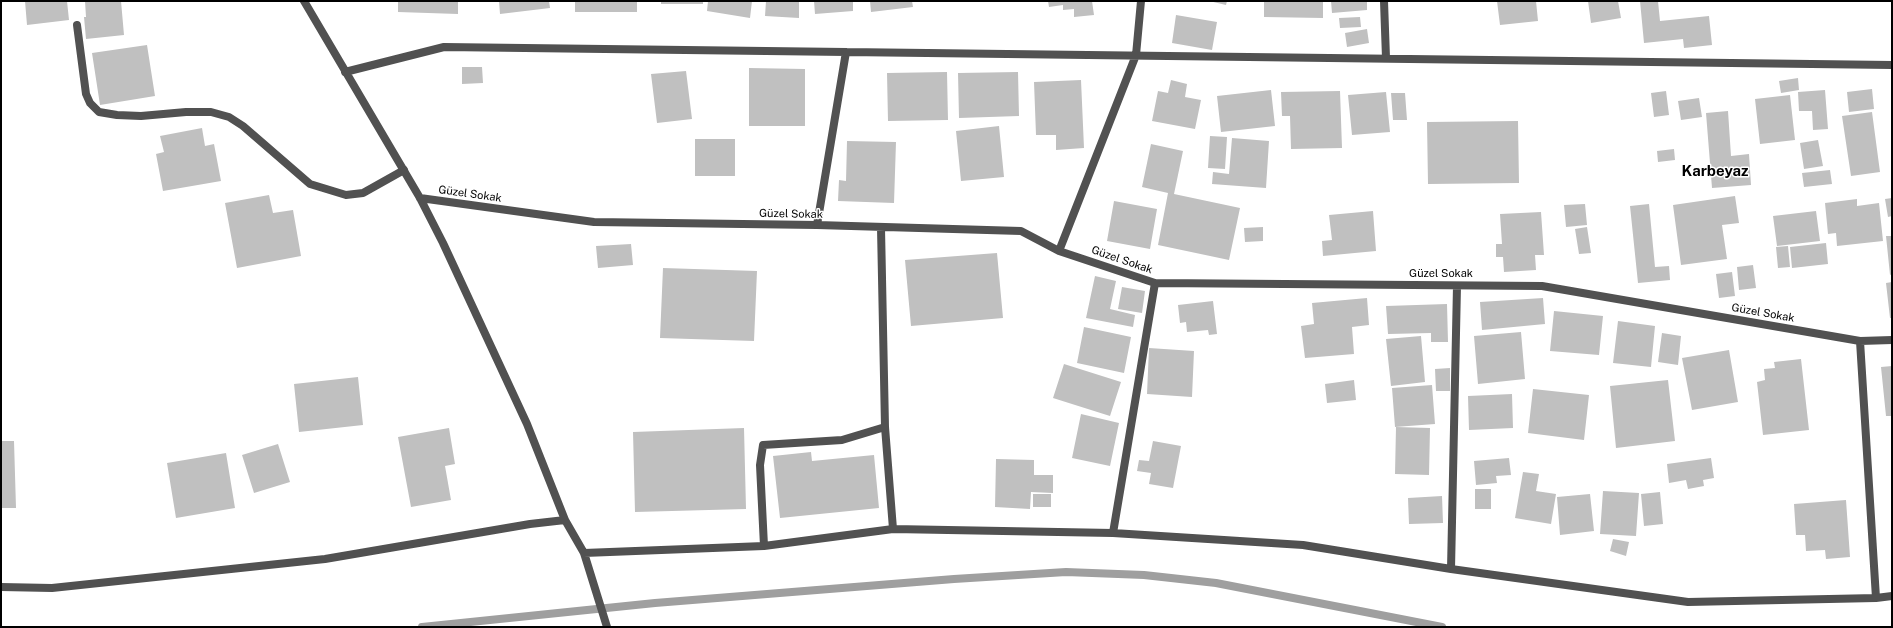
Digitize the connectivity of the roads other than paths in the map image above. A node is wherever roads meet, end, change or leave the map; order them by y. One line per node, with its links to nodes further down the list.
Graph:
1 (304, 1): 9 (street)
2 (1141, 1): 6 (street)
3 (1384, 1): 7 (street)
4 (78, 25): 10 (street)
5 (846, 52): 6 (street); 9 (street); 12 (street)
6 (1136, 55): 7 (street); 14 (street)
7 (1386, 58): 8 (street)
8 (1892, 64)
9 (345, 72): 10 (street)
10 (404, 170): 11 (street)
11 (420, 198): 12 (street, Güzel Sokak); 20 (street)
12 (817, 225): 13 (street, Güzel Sokak)
13 (881, 228): 14 (street, Güzel Sokak); 19 (street)
14 (1059, 251): 15 (street, Güzel Sokak)
15 (1155, 283): 16 (street, Güzel Sokak); 22 (street)
16 (1457, 286): 18 (street, Güzel Sokak); 25 (street)
17 (1892, 340): 18 (street, Güzel Sokak)
18 (1860, 341): 28 (street)
19 (885, 427): 21 (street); 23 (street)
20 (565, 520): 24 (street); 26 (street)
21 (893, 529): 22 (street); 23 (street)
22 (1113, 533): 25 (street)
23 (764, 546): 24 (street)
24 (584, 553): 29 (street)
25 (1451, 569): 28 (street)
26 (1, 587)
27 (1892, 596): 28 (street)
28 (1876, 598)
29 (607, 627)

